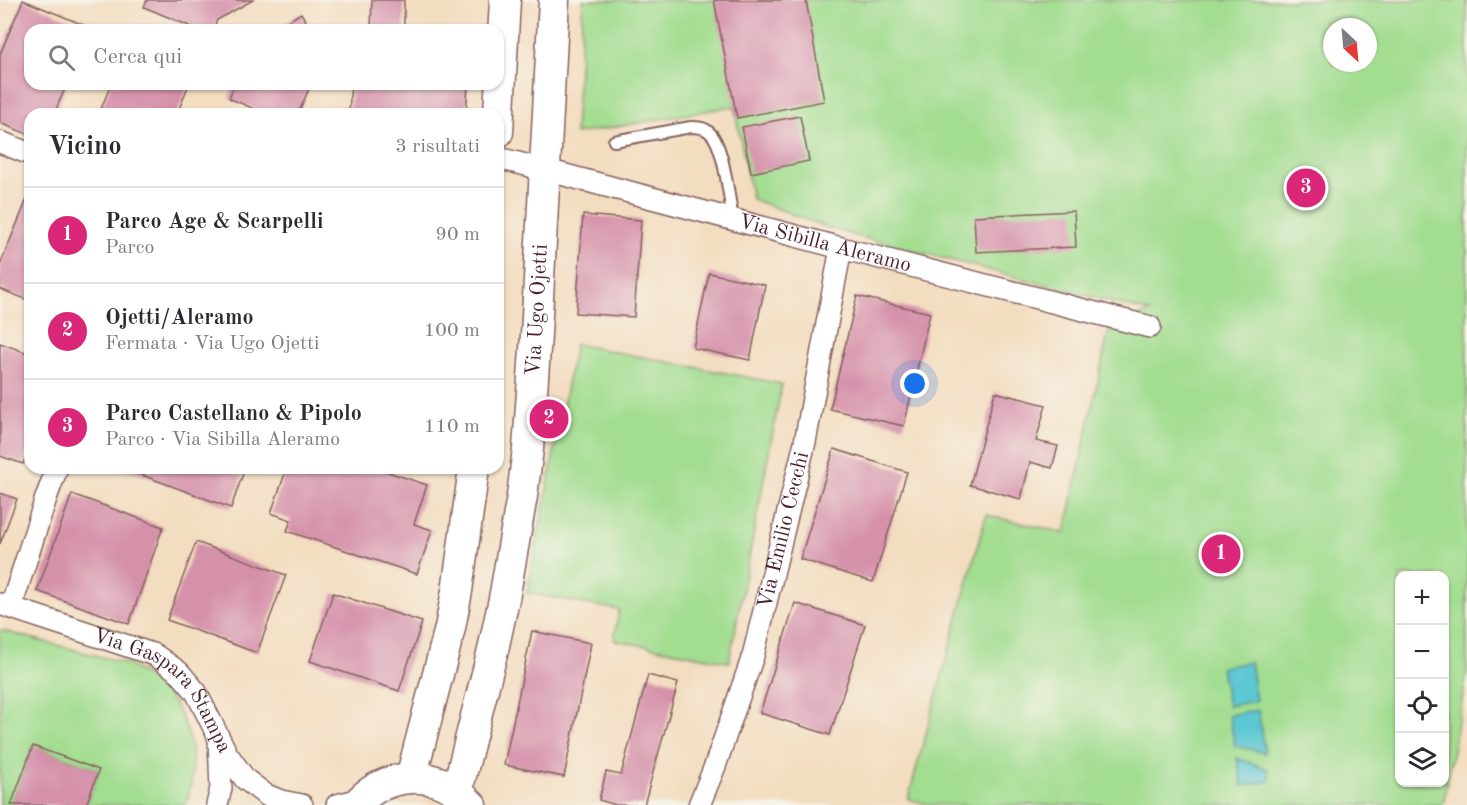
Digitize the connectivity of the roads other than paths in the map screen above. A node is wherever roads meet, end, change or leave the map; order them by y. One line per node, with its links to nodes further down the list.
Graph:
1 (505, 0): 3 (main road)
2 (554, 2): 10 (main road, Via Ugo Ojetti)
3 (504, 24)
4 (500, 90): 5 (main road)
5 (499, 108)
6 (614, 141): 11 (lane)
7 (0, 142): 8 (street)
8 (24, 152)
9 (504, 160): 10 (street, Via Sibilla Aleramo)
10 (546, 170): 11 (street, Via Sibilla Aleramo); 19 (main road, Via Ugo Ojetti)
11 (733, 219): 12 (street, Via Sibilla Aleramo)
12 (841, 248): 13 (street, Via Sibilla Aleramo); 23 (street, Via Emilio Cecchi)
13 (1150, 327)
14 (55, 474): 16 (street)
15 (473, 474): 18 (main road)
16 (5, 605): 17 (street, Via Gaspara Stampa)
17 (219, 737): 21 (street); 22 (street, Via Gaspara Stampa)
18 (411, 778): 19 (main road); 20 (main road)
19 (464, 798)
20 (352, 803)
21 (217, 805)
22 (302, 805)
23 (699, 805)

